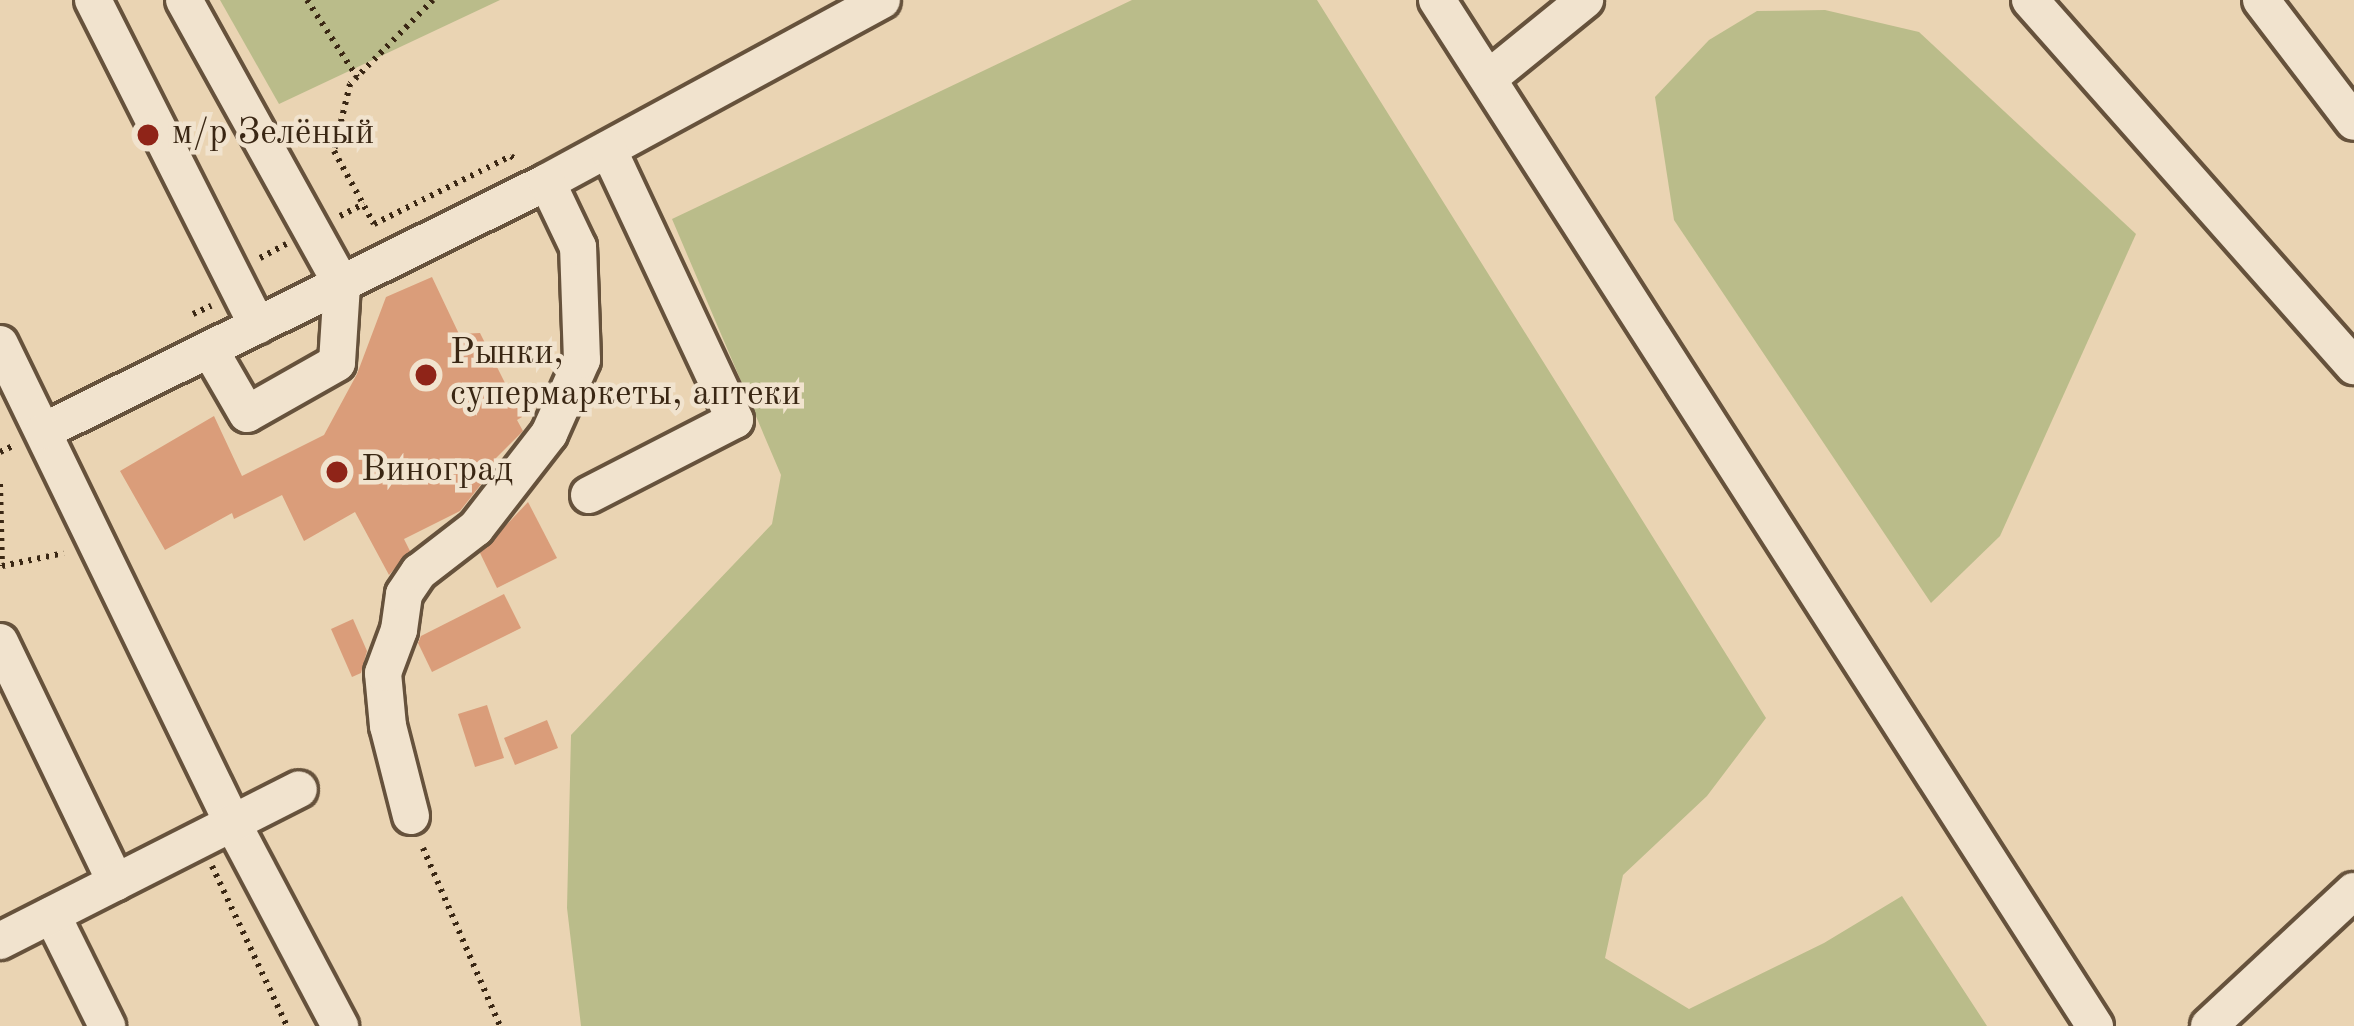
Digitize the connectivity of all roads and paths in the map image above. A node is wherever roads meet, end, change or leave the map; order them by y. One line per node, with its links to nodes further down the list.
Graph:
1 (93, 0): 16 (street)
2 (184, 0): 15 (street)
3 (307, 0): 10 (path)
4 (434, 0): 10 (path)
5 (882, 0): 13 (street)
6 (1437, 0): 11 (street)
7 (1585, 0): 11 (street)
8 (2030, 0): 19 (street)
9 (2261, 0): 12 (street)
10 (357, 77): 14 (path)
11 (1489, 78): 38 (street)
12 (2354, 122)
13 (608, 149): 14 (street); 22 (street)
14 (548, 182): 15 (street); 27 (street)
15 (341, 286): 16 (street); 18 (street)
16 (258, 326): 18 (street)
17 (0, 344): 20 (street)
18 (210, 350): 20 (street)
19 (2354, 366)
20 (44, 431): 23 (street)
21 (0, 484): 24 (path)
22 (589, 495)
23 (99, 545): 24 (path); 28 (street)
24 (1, 568)
25 (0, 642): 30 (street)
26 (299, 789): 28 (street)
27 (411, 816): 37 (path)
28 (232, 824): 30 (street); 36 (street)
29 (205, 850): 35 (path)
30 (116, 883): 32 (street)
31 (2354, 891): 39 (street)
32 (52, 915): 33 (street); 34 (street)
33 (0, 941)
34 (107, 1026)
35 (287, 1026)
36 (340, 1026)
37 (500, 1026)
38 (2095, 1026)
39 (2209, 1026)

